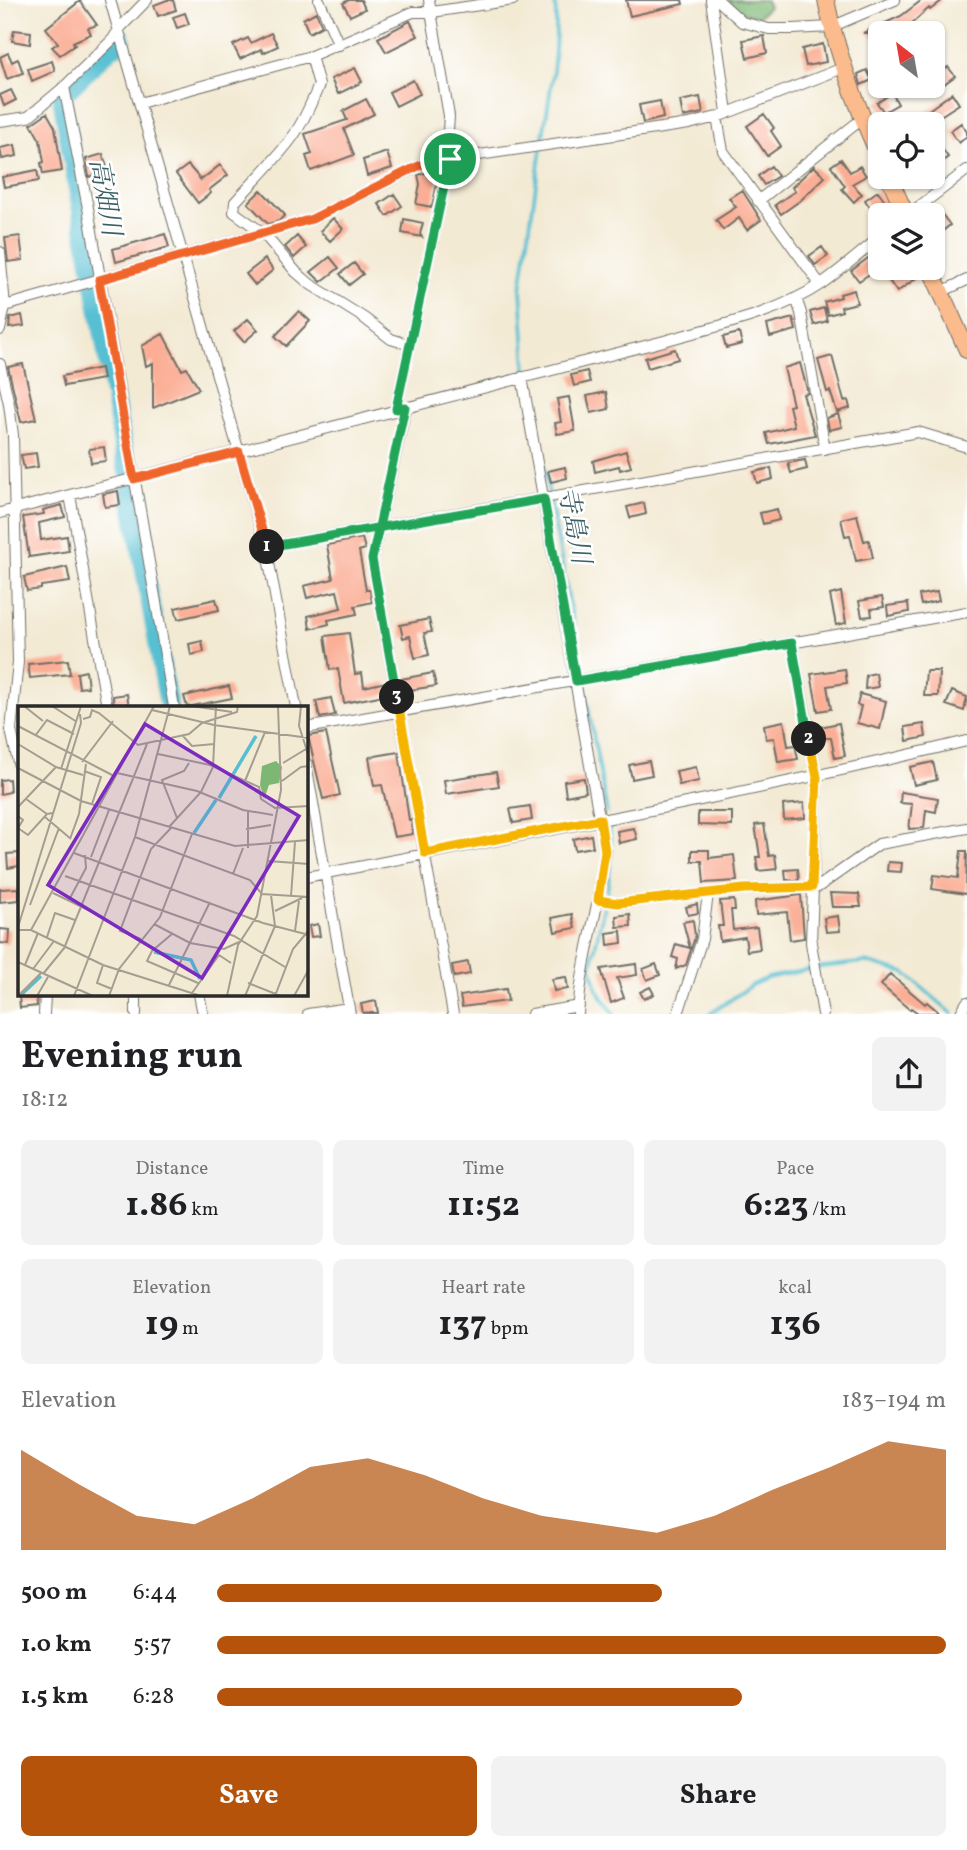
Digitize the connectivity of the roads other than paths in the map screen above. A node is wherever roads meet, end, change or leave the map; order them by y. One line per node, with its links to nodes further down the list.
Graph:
1 (110, 0): 12 (street)
2 (147, 0): 12 (street)
3 (319, 0): 13 (street)
4 (429, 0): 10 (street)
5 (513, 0): 10 (street)
6 (710, 0): 18 (street)
7 (718, 0): 11 (street)
8 (826, 0): 11 (main road)
9 (895, 0): 11 (street)
10 (432, 12): 13 (street); 22 (street)
11 (831, 27): 15 (main road)
12 (119, 29): 16 (street); 17 (street)
13 (339, 45): 14 (street)
14 (311, 56): 17 (street); 26 (street)
15 (843, 68): 18 (street); 19 (main road)
16 (64, 87): 20 (street); 32 (street)
17 (140, 103): 29 (street)
18 (722, 114): 22 (street); 24 (street)
19 (862, 119): 21 (main road); 24 (street)
20 (0, 121)
21 (868, 132)
22 (450, 159): 26 (street); 38 (street)
23 (967, 170): 25 (street)
24 (758, 201): 33 (street)
25 (923, 203)
26 (263, 233): 29 (street); 38 (street)
27 (868, 246): 33 (street)
28 (0, 252): 36 (street)
29 (183, 255): 32 (street); 45 (street)
30 (936, 280): 34 (main road)
31 (967, 280): 34 (street)
32 (96, 281): 36 (street); 46 (street)
33 (820, 284): 35 (street)
34 (941, 292): 39 (main road)
35 (796, 298): 41 (street); 44 (street)
36 (5, 306): 37 (street)
37 (0, 327)
38 (410, 345): 42 (street)
39 (967, 350)
40 (0, 364): 49 (street)
41 (522, 377): 42 (street); 48 (street)
42 (401, 408): 45 (street); 51 (street)
43 (967, 447): 44 (street)
44 (825, 449): 48 (street)
45 (239, 452): 46 (street); 52 (street)
46 (134, 479): 47 (street); 57 (street)
47 (70, 495): 49 (street); 56 (street)
48 (547, 498): 51 (street); 55 (street)
49 (16, 508): 50 (street); 61 (street)
50 (0, 513)
51 (379, 528): 52 (street); 59 (street)
52 (266, 547): 58 (street)
53 (967, 612): 54 (street)
54 (792, 643): 55 (street); 66 (street)
55 (576, 681): 59 (street); 67 (street)
56 (107, 706)
57 (174, 706)
58 (296, 706)
59 (400, 712): 60 (street); 69 (street)
60 (308, 728)
61 (11, 730): 62 (street); 64 (street)
62 (0, 733)
63 (967, 741): 66 (street)
64 (18, 762)
65 (308, 774): 70 (street)
66 (817, 777): 67 (street); 72 (street)
67 (600, 819): 69 (street); 74 (street)
68 (967, 828): 72 (street)
69 (425, 853): 70 (street); 79 (street)
70 (326, 873): 71 (street); 77 (street)
71 (308, 877)
72 (812, 887): 73 (street); 82 (street)
73 (708, 894): 74 (street); 81 (street)
74 (603, 901): 76 (street)
75 (967, 1002): 83 (street)
76 (578, 1010): 80 (street)
77 (349, 1011): 78 (street)
78 (308, 1013)
79 (453, 1013)
80 (532, 1013)
81 (678, 1013)
82 (823, 1013)
83 (960, 1013)

